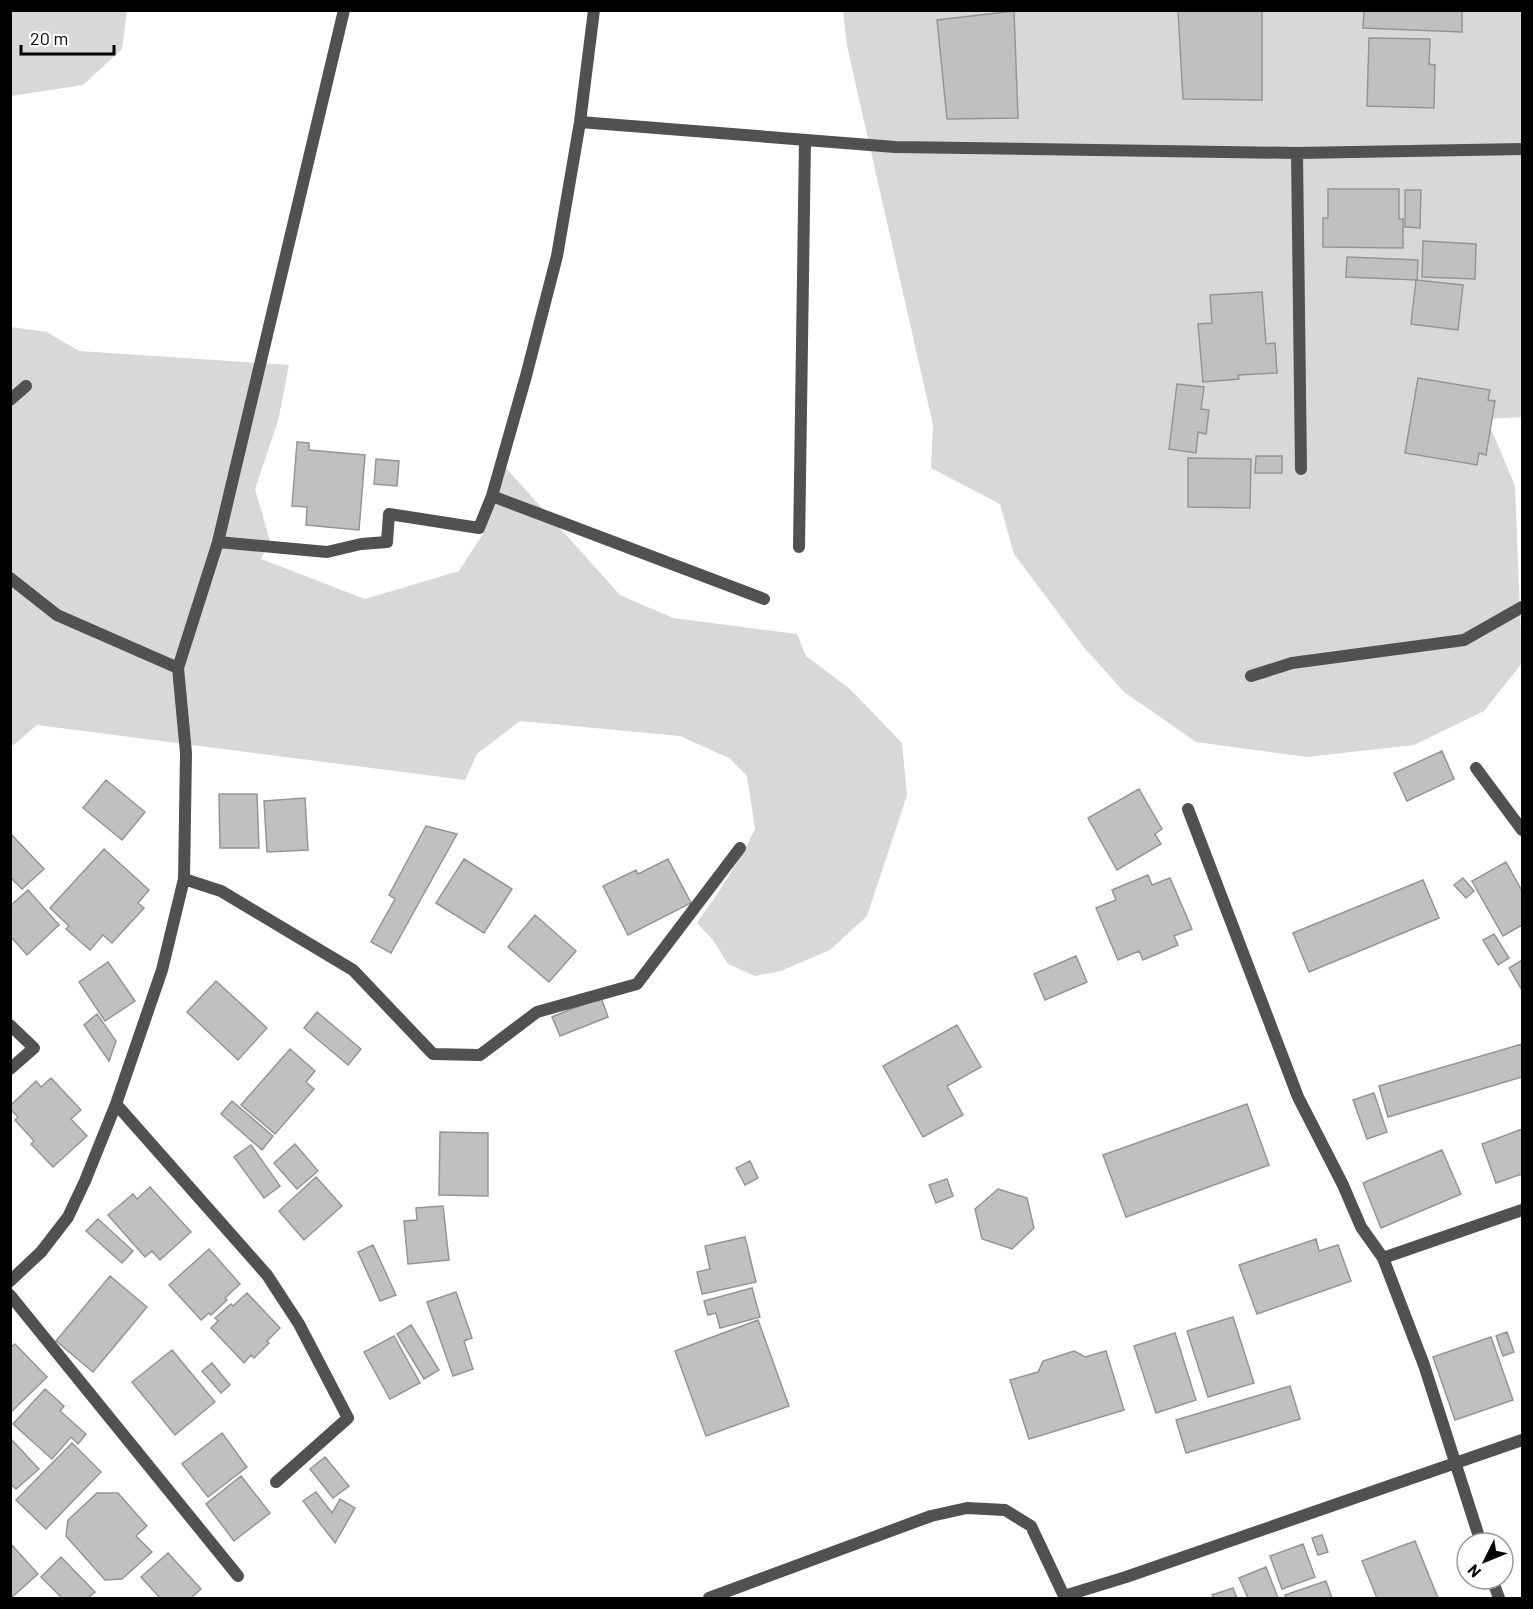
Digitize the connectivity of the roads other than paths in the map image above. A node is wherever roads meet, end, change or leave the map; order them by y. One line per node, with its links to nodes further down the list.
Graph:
1 (344, 10): 11 (street)
2 (594, 10): 3 (street)
3 (580, 122): 4 (street); 10 (street)
4 (805, 140): 6 (street); 12 (street)
5 (1522, 149): 6 (street)
6 (1297, 153): 9 (street)
7 (26, 386): 8 (street)
8 (10, 400)
9 (1301, 469)
10 (492, 496): 11 (street); 14 (street)
11 (218, 542): 16 (street)
12 (799, 547)
13 (10, 578): 16 (street)
14 (764, 599)
15 (1522, 607): 17 (street)
16 (178, 668): 22 (street)
17 (1251, 676)
18 (1476, 768): 20 (street)
19 (1188, 809): 27 (street)
20 (1522, 830)
21 (740, 848): 22 (street)
22 (184, 879): 25 (street)
23 (10, 1025): 24 (street)
24 (10, 1069)
25 (116, 1104): 28 (street); 32 (street)
26 (1522, 1210): 27 (street)
27 (1383, 1258): 31 (street)
28 (10, 1281)
29 (10, 1295): 34 (street)
30 (1522, 1440): 31 (street)
31 (1455, 1462): 33 (street); 35 (street)
32 (276, 1482)
33 (1477, 1531)
34 (238, 1576)
35 (1065, 1597): 36 (street)
36 (709, 1599)

